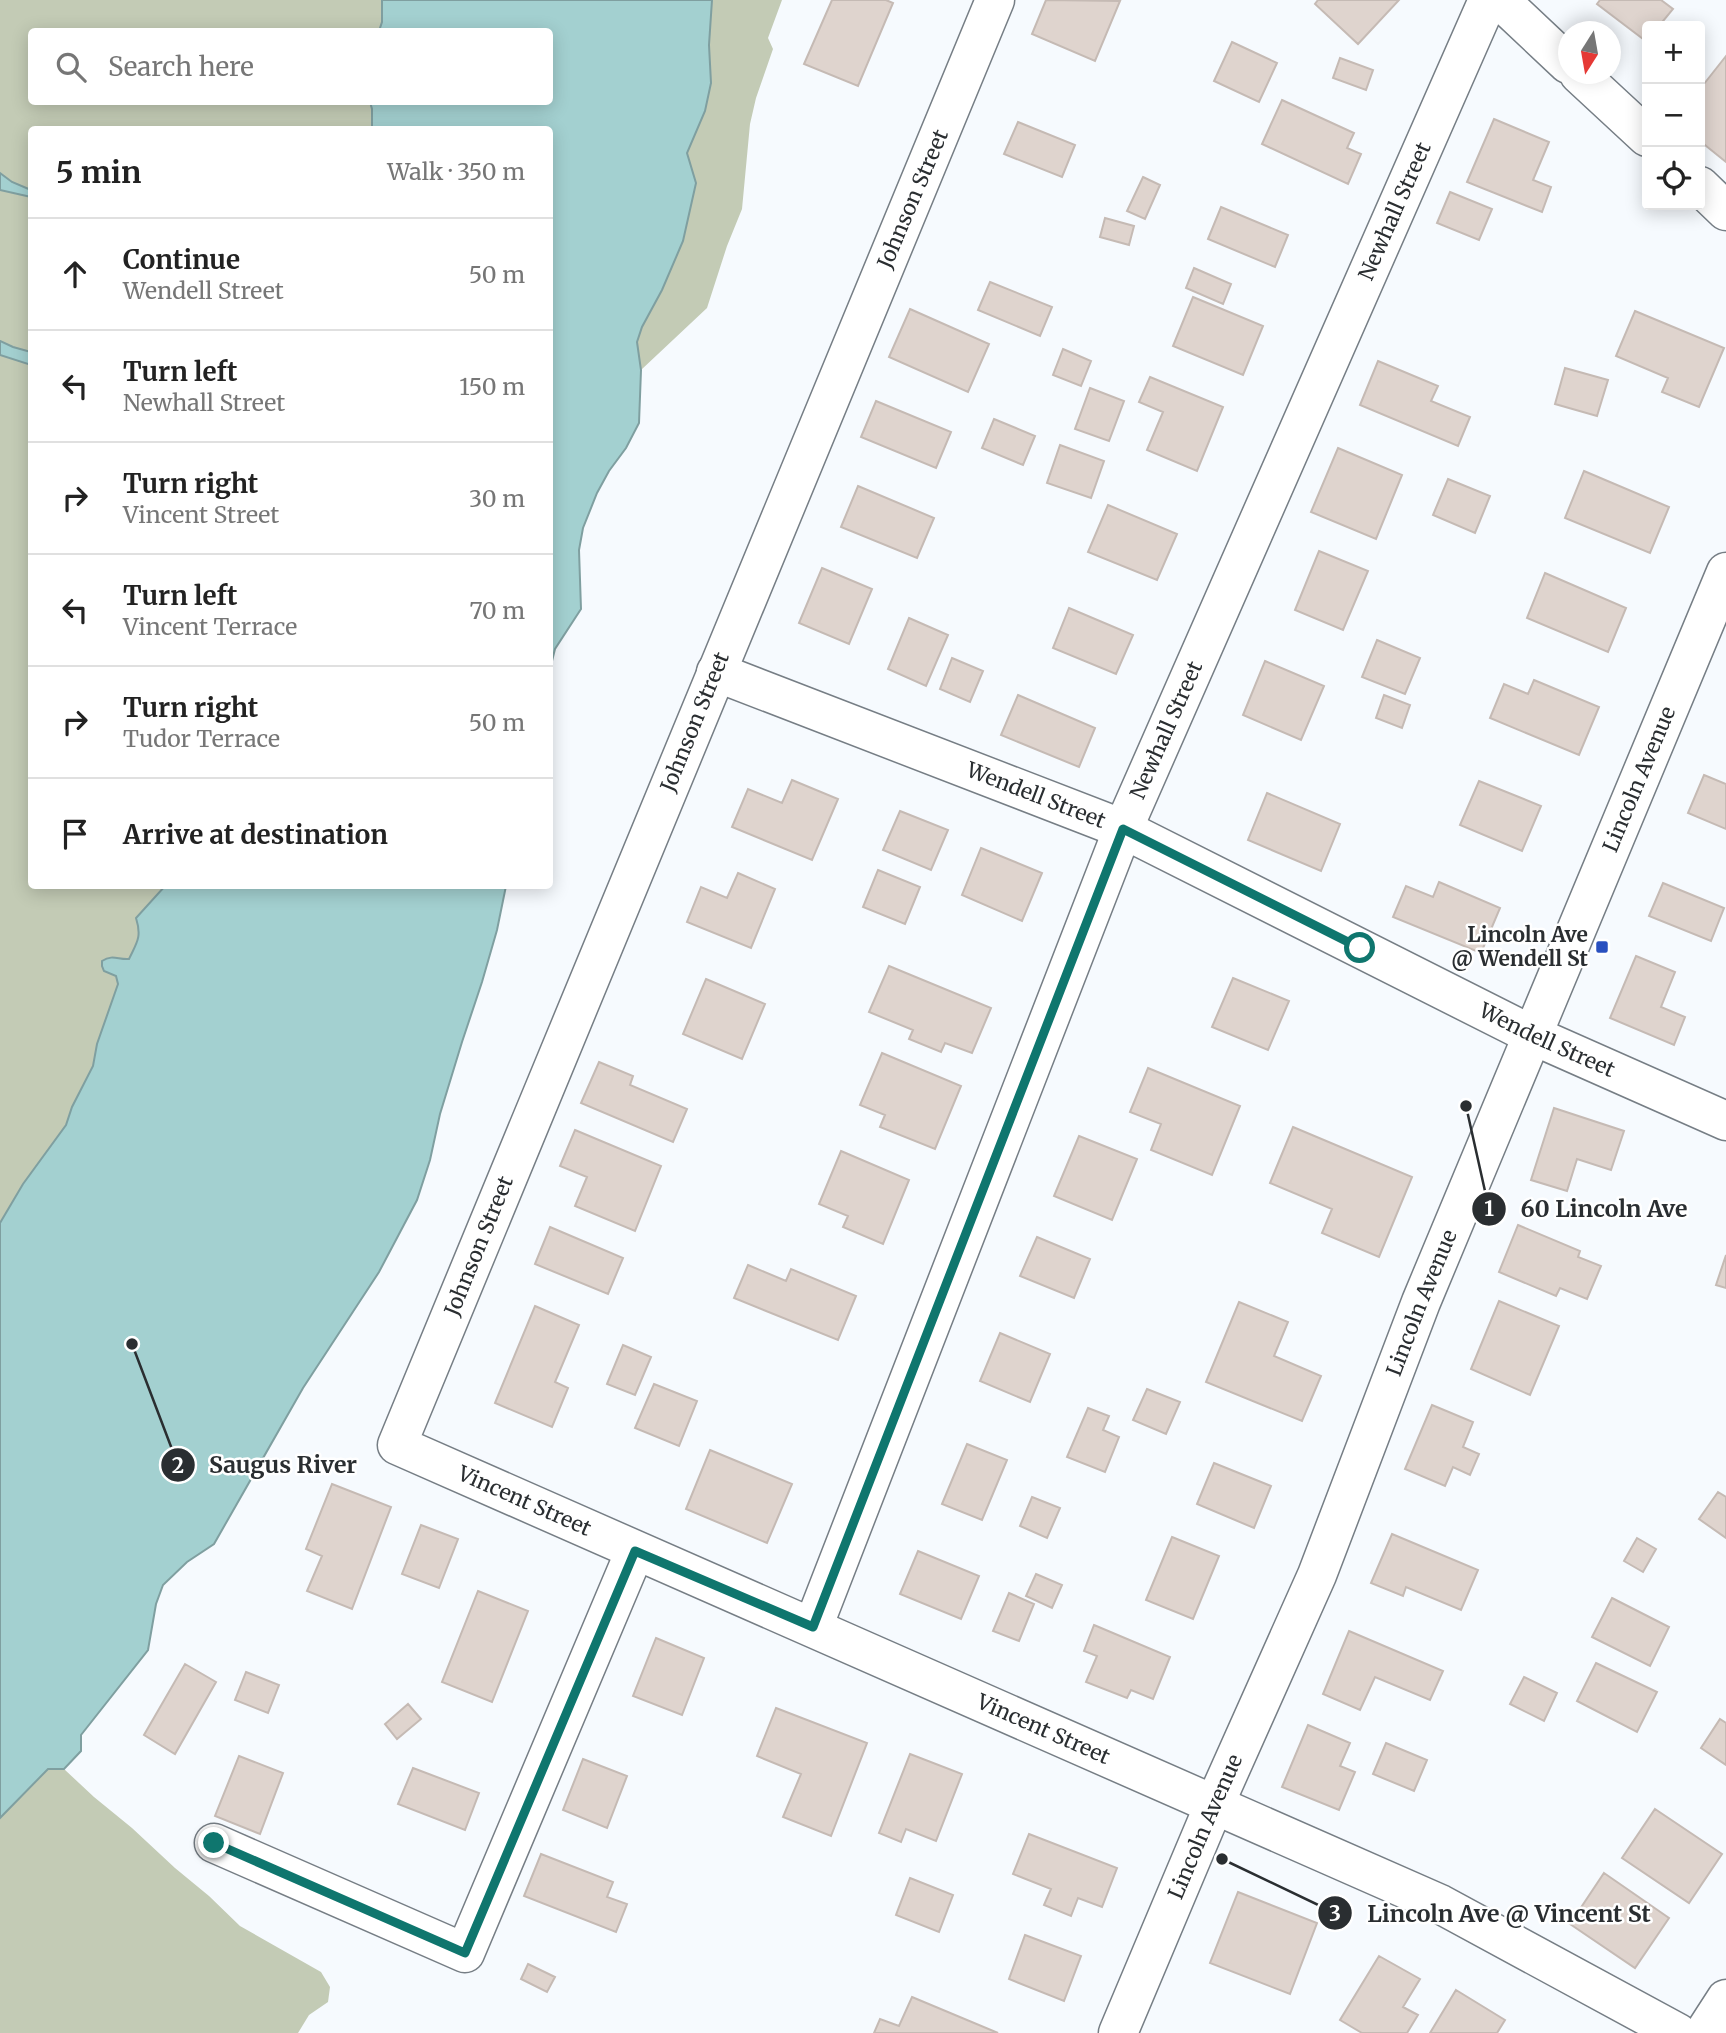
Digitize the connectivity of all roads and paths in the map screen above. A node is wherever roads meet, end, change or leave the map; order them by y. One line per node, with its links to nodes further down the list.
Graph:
1 (995, 0): 10 (street, Johnson Street)
2 (1488, 0): 11 (street, Newhall Street)
3 (1500, 0): 4 (street)
4 (1558, 54)
5 (1590, 84): 6 (street)
6 (1642, 132)
7 (1705, 191): 8 (street)
8 (1726, 211)
9 (1726, 572): 12 (street, Lincoln Avenue)
10 (716, 673): 11 (street, Wendell Street); 14 (street, Johnson Street)
11 (1123, 829): 12 (street, Wendell Street); 16 (street, Newhall Street)
12 (1532, 1035): 13 (street, Wendell Street); 17 (street, Lincoln Avenue)
13 (1726, 1121)
14 (397, 1445): 15 (street, Vincent Street)
15 (635, 1551): 16 (street, Vincent Street); 18 (street)
16 (813, 1627): 17 (street, Vincent Street)
17 (1214, 1805): 20 (street, Lincoln Avenue); 21 (street, Vincent Street)
18 (214, 1843)
19 (1726, 1999): 22 (street)
20 (1118, 2033)
21 (1678, 2033)
22 (1704, 2033)

